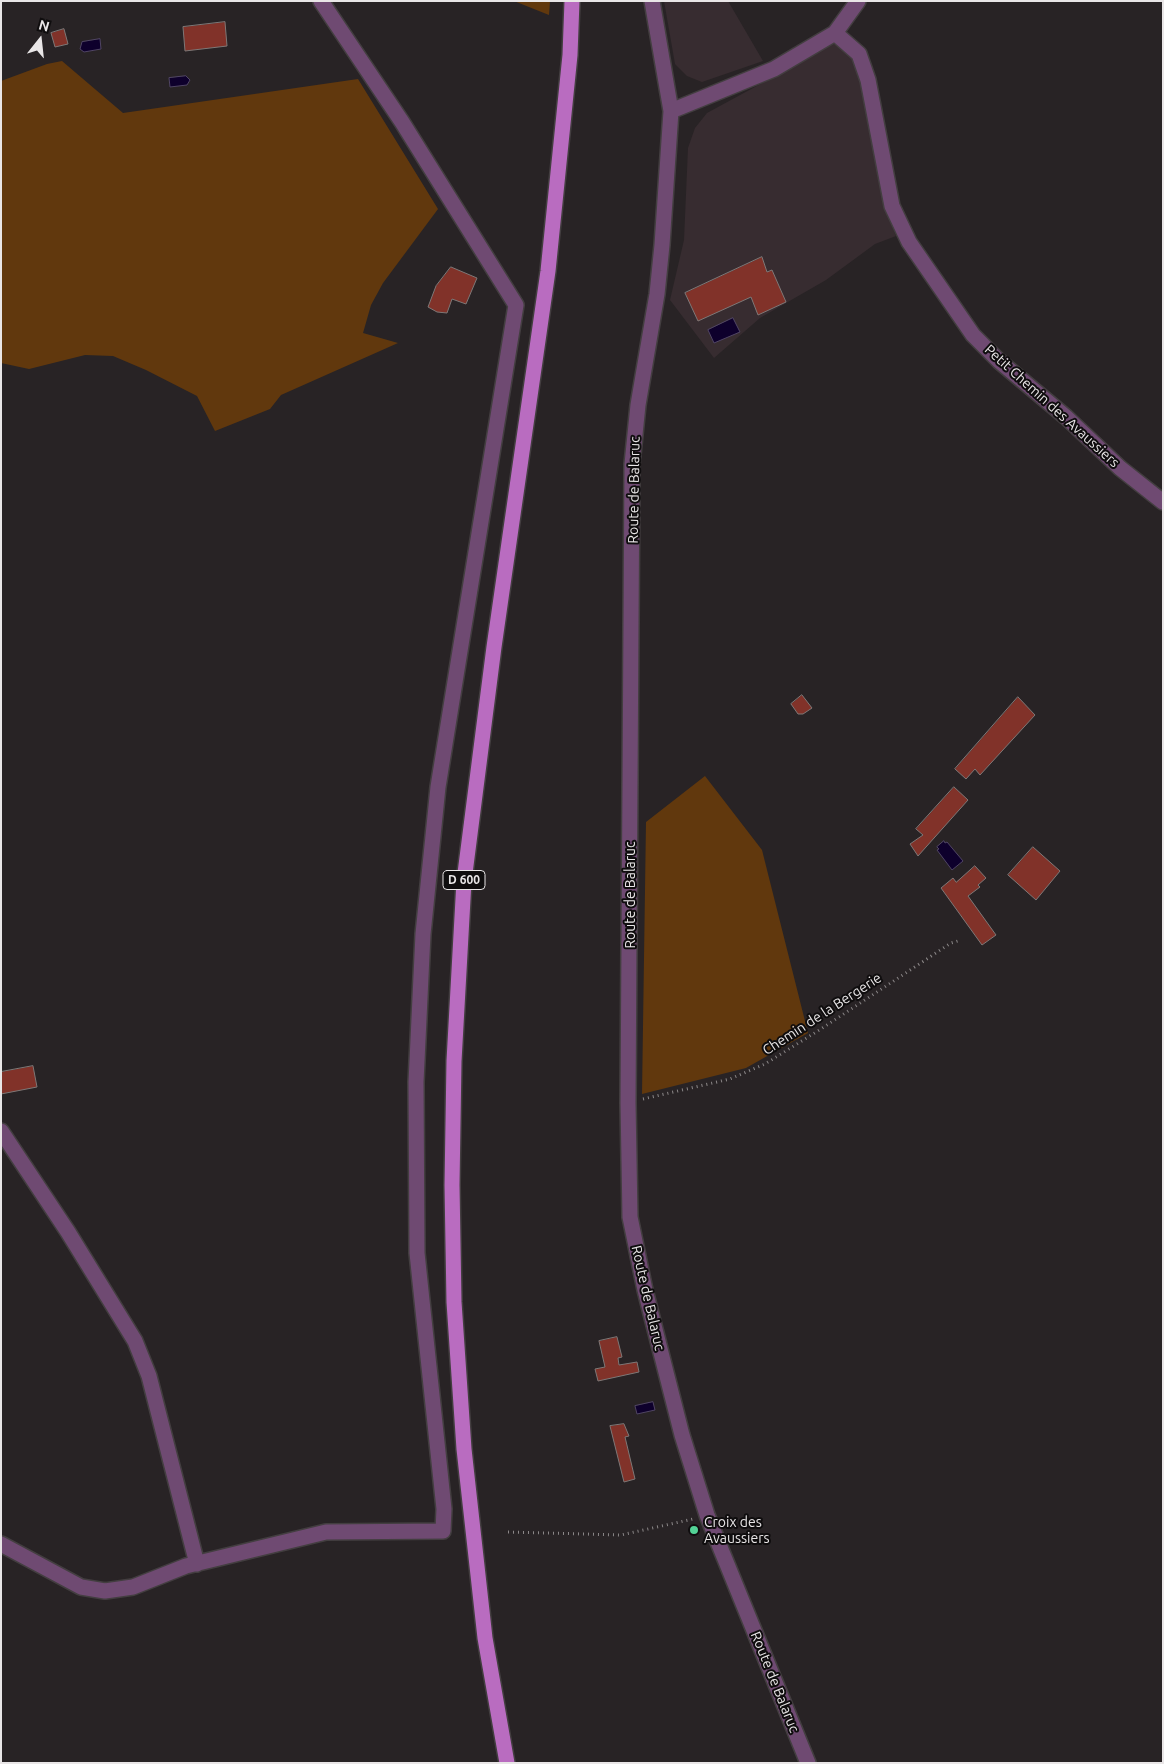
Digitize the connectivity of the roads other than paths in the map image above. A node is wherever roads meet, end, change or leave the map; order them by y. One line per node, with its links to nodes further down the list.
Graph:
1 (321, 1): 10 (street)
2 (572, 1): 11 (main road, D 600)
3 (652, 1): 6 (street, Route de Balaruc)
4 (858, 1): 5 (street)
5 (835, 33): 6 (street); 7 (street, Petit Chemin des Avaussiers)
6 (671, 111): 12 (street, Route de Balaruc)
7 (1163, 502)
8 (1, 1131): 10 (street)
9 (1, 1544): 10 (street)
10 (191, 1565)
11 (507, 1763)
12 (808, 1763)

